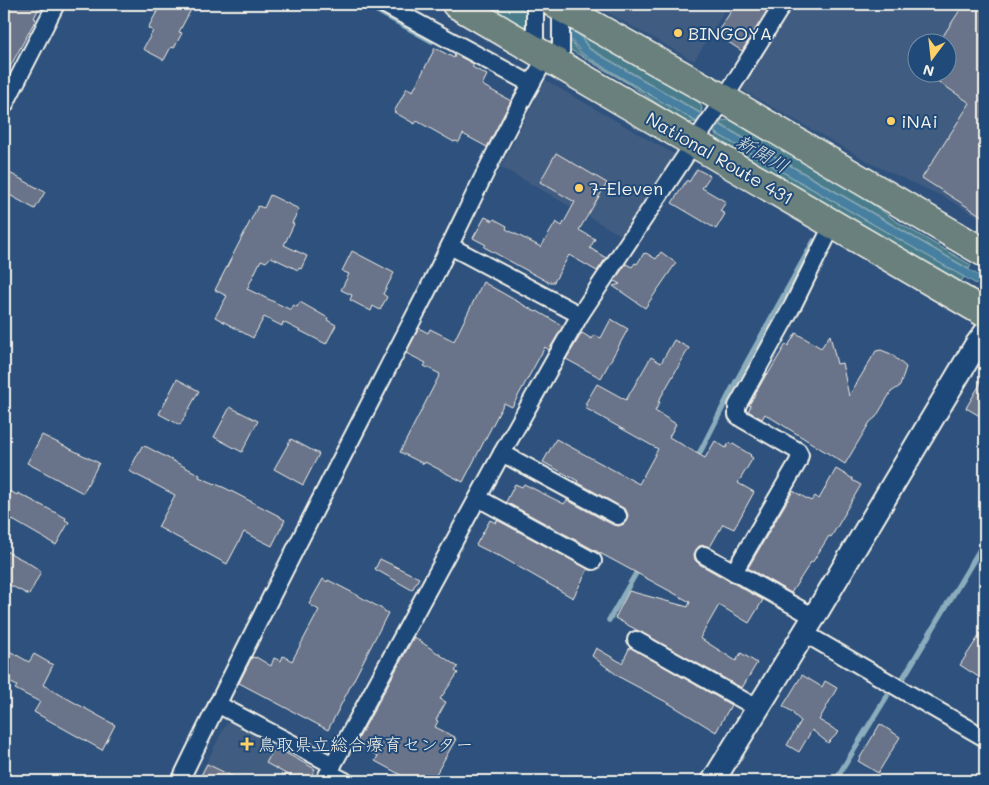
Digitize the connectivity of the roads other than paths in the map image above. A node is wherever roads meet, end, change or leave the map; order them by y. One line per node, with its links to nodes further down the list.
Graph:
1 (56, 4): 8 (street)
2 (383, 4): 6 (street)
3 (456, 4): 5 (highway, National Route 431)
4 (783, 4): 7 (street)
5 (555, 27): 6 (street); 7 (highway, National Route 431); 9 (highway, National Route 431)
6 (531, 84): 11 (street)
7 (723, 101): 9 (street); 12 (highway, National Route 431)
8 (4, 106)
9 (695, 141): 10 (highway, National Route 431); 14 (street)
10 (833, 224): 13 (highway, National Route 431); 21 (street)
11 (450, 246): 14 (street); 24 (street)
12 (985, 253)
13 (985, 313)
14 (580, 315): 16 (street)
15 (985, 333): 22 (street)
16 (502, 453): 17 (street); 18 (street)
17 (478, 498): 20 (street); 27 (street)
18 (618, 516)
19 (704, 555): 21 (street)
20 (593, 561)
21 (734, 572): 22 (street)
22 (809, 625): 25 (street); 26 (street)
23 (636, 640): 25 (street)
24 (217, 704): 27 (street); 28 (street)
25 (758, 708): 30 (street)
26 (985, 738)
27 (329, 773): 29 (street)
28 (180, 781)
29 (344, 781)
30 (713, 781)

